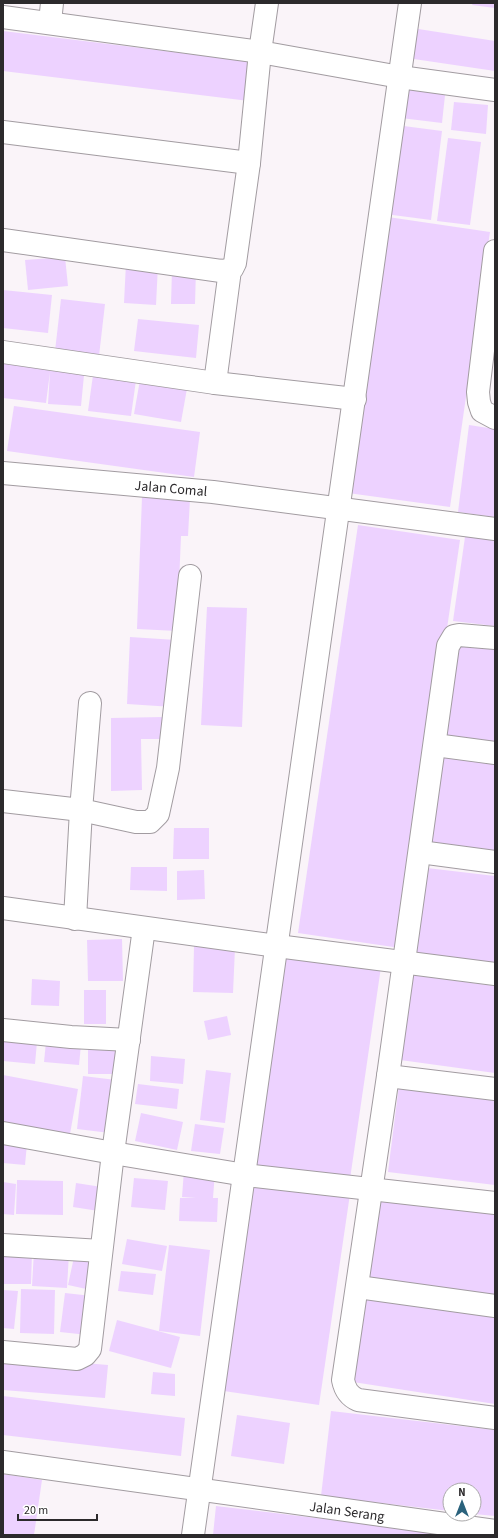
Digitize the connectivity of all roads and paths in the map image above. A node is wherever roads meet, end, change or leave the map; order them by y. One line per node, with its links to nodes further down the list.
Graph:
1 (267, 3): 5 (street)
2 (410, 3): 6 (street)
3 (51, 13): 4 (street); 5 (street)
4 (3, 16)
5 (260, 52): 6 (street); 9 (street)
6 (400, 77): 7 (street); 16 (street)
7 (495, 90)
8 (3, 132): 9 (street)
9 (249, 163): 12 (street)
10 (3, 240): 12 (street)
11 (495, 251): 13 (street)
12 (230, 270): 15 (street)
13 (491, 307): 17 (street)
14 (3, 352): 15 (street)
15 (215, 382): 16 (street)
16 (354, 399): 19 (street)
17 (495, 418)
18 (3, 473): 19 (street, Jalan Comal)
19 (339, 508): 20 (street, Jalan Comal); 33 (street)
20 (495, 529)
21 (190, 576): 27 (street)
22 (495, 638): 24 (street)
23 (90, 703): 27 (street)
24 (434, 745): 25 (street); 28 (street)
25 (495, 753)
26 (3, 801): 27 (street)
27 (82, 810): 31 (street)
28 (420, 852): 29 (street); 34 (street)
29 (495, 862)
30 (3, 908): 31 (street)
31 (75, 919): 32 (street)
32 (144, 928): 33 (street); 37 (street)
33 (277, 946): 34 (street); 42 (street)
34 (404, 961): 35 (street); 38 (street)
35 (495, 974)
36 (3, 1030): 37 (street)
37 (129, 1040): 41 (street)
38 (388, 1076): 39 (street); 43 (street)
39 (495, 1089)
40 (3, 1133): 41 (street)
41 (113, 1153): 42 (street); 46 (street)
42 (244, 1175): 43 (street); 52 (street)
43 (372, 1189): 44 (street); 47 (street)
44 (495, 1203)
45 (3, 1245): 46 (street)
46 (102, 1251): 49 (street)
47 (358, 1287): 48 (street); 50 (street)
48 (495, 1306)
49 (3, 1352)
50 (495, 1418)
51 (3, 1462): 52 (street, Jalan Serang)
52 (200, 1490): 53 (street, Jalan Serang); 54 (street)
53 (495, 1532)
54 (193, 1535)

